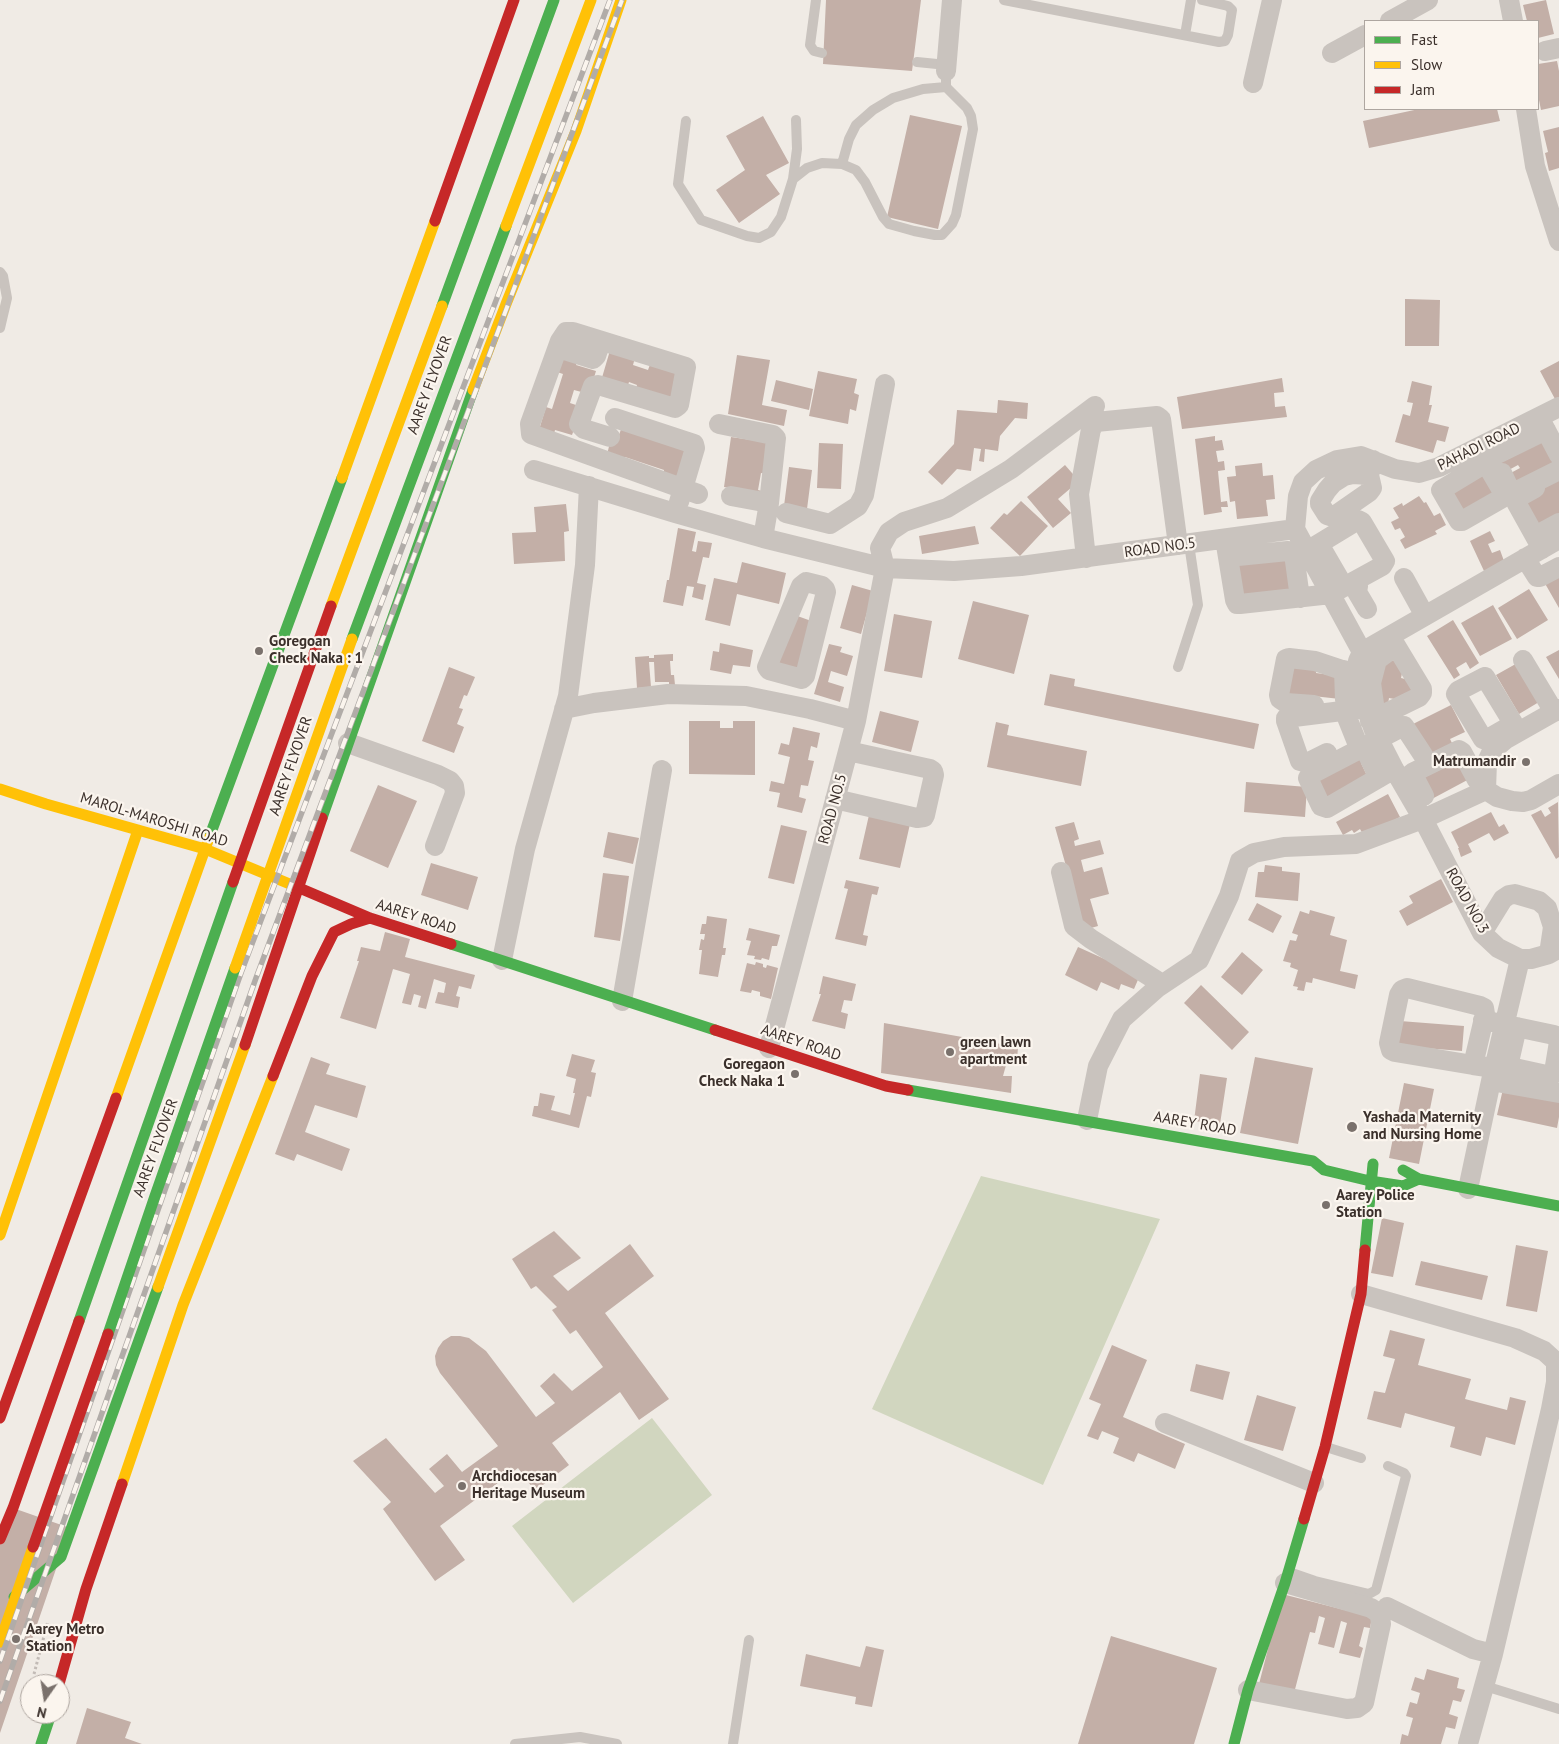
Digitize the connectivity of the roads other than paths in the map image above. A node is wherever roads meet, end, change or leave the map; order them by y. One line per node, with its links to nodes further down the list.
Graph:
1 (514, 0): 30 (main road)
2 (554, 0): 130 (main road, AAREY FLYOVER, bridge)
3 (591, 0): 132 (main road, AAREY FLYOVER, bridge)
4 (621, 0): 16 (main road)
5 (631, 0): 16 (main road)
6 (816, 0): 17 (lane)
7 (952, 0): 20 (street)
8 (1004, 0): 14 (lane)
9 (1191, 0): 14 (lane)
10 (1202, 0): 14 (lane)
11 (1272, 0): 21 (street)
12 (1428, 0): 13 (street)
13 (1392, 20)
14 (1185, 35)
15 (1364, 36): 18 (street)
16 (607, 42): 35 (main road)
17 (822, 53)
18 (1332, 53)
19 (916, 62): 20 (lane)
20 (947, 74): 25 (lane); 25 (lane)
21 (1253, 84)
22 (1526, 110): 27 (street)
23 (796, 120): 26 (lane)
24 (686, 121): 26 (lane)
25 (842, 164): 26 (lane)
26 (793, 179)
27 (1559, 241)
28 (0, 272): 29 (lane)
29 (0, 328)
30 (387, 383): 35 (main road); 95 (main road)
31 (885, 384): 55 (street)
32 (622, 393): 36 (street); 39 (street); 42 (street)
33 (1095, 406): 65 (street, ROAD NO.5)
34 (1559, 407): 38 (street, PAHADI ROAD)
35 (457, 409): 84 (main road)
36 (615, 418): 39 (street); 50 (street)
37 (719, 424): 52 (street)
38 (1542, 424): 40 (street, PAHADI ROAD); 41 (street)
39 (610, 437): 42 (street)
40 (1490, 450): 43 (street, PAHADI ROAD); 46 (street)
41 (1559, 455)
42 (603, 460): 49 (street); 50 (street)
43 (1471, 461): 44 (street, PAHADI ROAD); 48 (street); 48 (street)
44 (1439, 467): 48 (street); 56 (street, PAHADI ROAD)
45 (534, 470): 49 (street, ROAD NO.5)
46 (1559, 470)
47 (1559, 475): 58 (street)
48 (1449, 484)
49 (591, 486): 53 (street, ROAD NO.5); 79 (street)
50 (690, 491): 53 (street)
51 (731, 496): 52 (street)
52 (769, 504): 57 (street)
53 (675, 513): 57 (street, ROAD NO.5)
54 (786, 513): 55 (street)
55 (830, 524): 62 (street)
56 (1295, 529): 60 (street, ROAD NO.5); 61 (street)
57 (762, 538): 62 (street, ROAD NO.5)
58 (1550, 538): 64 (street); 70 (street)
59 (1184, 545): 60 (street, ROAD NO.5); 63 (street, ROAD NO.5); 63 (street); 74 (lane)
60 (1226, 548): 61 (street); 68 (street)
61 (1307, 550): 68 (street); 69 (street); 69 (street)
62 (827, 554): 65 (street, ROAD NO.5); 67 (street)
63 (1086, 558): 65 (street, ROAD NO.5)
64 (1559, 567)
65 (885, 568): 80 (street, ROAD NO.5)
66 (1404, 578): 70 (street)
67 (822, 586): 76 (street); 76 (street)
68 (1300, 598): 69 (street)
69 (1350, 598): 72 (street)
70 (1425, 616): 71 (street)
71 (1393, 641): 72 (street); 81 (street); 81 (street)
72 (1362, 652): 81 (street)
73 (1523, 660): 78 (street)
74 (1178, 668)
75 (1496, 676): 82 (street)
76 (798, 678): 77 (street)
77 (790, 705): 79 (street); 80 (street)
78 (1553, 707): 82 (street)
79 (564, 710): 101 (street)
80 (856, 721): 85 (street, ROAD NO.5)
81 (1369, 727): 86 (street); 88 (street); 88 (street); 92 (street)
82 (1518, 727): 83 (street); 83 (street)
83 (1494, 742): 88 (street)
84 (348, 743): 94 (street); 97 (main road)
85 (854, 752): 91 (street, ROAD NO.5); 91 (street)
86 (1423, 755)
87 (662, 770): 105 (street)
88 (1483, 782): 90 (street); 92 (street)
89 (0, 789): 93 (main road, MAROL-MAROSHI ROAD)
90 (1557, 794)
91 (842, 801): 110 (street, ROAD NO.5)
92 (1423, 819): 99 (street, ROAD NO.3); 103 (street)
93 (138, 830): 95 (main road, MAROL-MAROSHI ROAD); 122 (main road)
94 (435, 846)
95 (205, 848): 97 (main road, MAROL-MAROSHI ROAD); 124 (main road)
96 (1061, 872): 103 (street)
97 (297, 888): 98 (main road, AAREY ROAD); 107 (main road)
98 (370, 918): 101 (main road, AAREY ROAD); 102 (main road)
99 (1486, 927): 100 (street, ROAD NO.3); 100 (street)
100 (1542, 953): 109 (street)
101 (502, 960): 105 (main road, AAREY ROAD)
102 (312, 976): 104 (main road); 137 (main road)
103 (1162, 984): 115 (street)
104 (296, 987)
105 (622, 1001): 110 (main road, AAREY ROAD)
106 (272, 1004): 107 (main road)
107 (256, 1015): 132 (main road)
108 (1483, 1020): 109 (street); 111 (street); 111 (street)
109 (1511, 1026): 112 (street); 113 (street); 113 (street)
110 (769, 1048): 115 (main road, AAREY ROAD)
111 (1473, 1065): 112 (street)
112 (1492, 1075): 113 (street); 120 (street)
113 (1535, 1082): 114 (street)
114 (1559, 1093)
115 (1086, 1120): 117 (main road, AAREY ROAD)
116 (1327, 1155): 117 (main road)
117 (1313, 1161): 119 (main road, AAREY ROAD)
118 (1418, 1179): 119 (main road, AAREY ROAD); 119 (main road, AAREY ROAD); 120 (main road, AAREY ROAD)
119 (1370, 1181): 123 (main road)
120 (1468, 1189): 121 (main road, AAREY ROAD)
121 (1559, 1206)
122 (0, 1235)
123 (1361, 1294): 126 (main road); 136 (street)
124 (0, 1418)
125 (1165, 1423): 129 (street)
126 (1325, 1447): 127 (lane); 129 (main road)
127 (1361, 1458)
128 (1388, 1466): 131 (lane)
129 (1314, 1483): 131 (main road)
130 (0, 1539)
131 (1286, 1578): 139 (main road); 139 (street)
132 (14, 1597): 135 (main road, AAREY FLYOVER)
133 (1387, 1607): 136 (street)
134 (749, 1640): 146 (lane)
135 (0, 1642)
136 (1494, 1654): 138 (street)
137 (62, 1674)
138 (1484, 1686): 140 (lane); 147 (street)
139 (1248, 1690): 142 (main road)
140 (1559, 1708)
141 (48, 1724): 143 (main road)
142 (1239, 1743)
143 (41, 1744)
144 (515, 1744): 145 (lane)
145 (617, 1744)
146 (733, 1744)
147 (1468, 1744)

